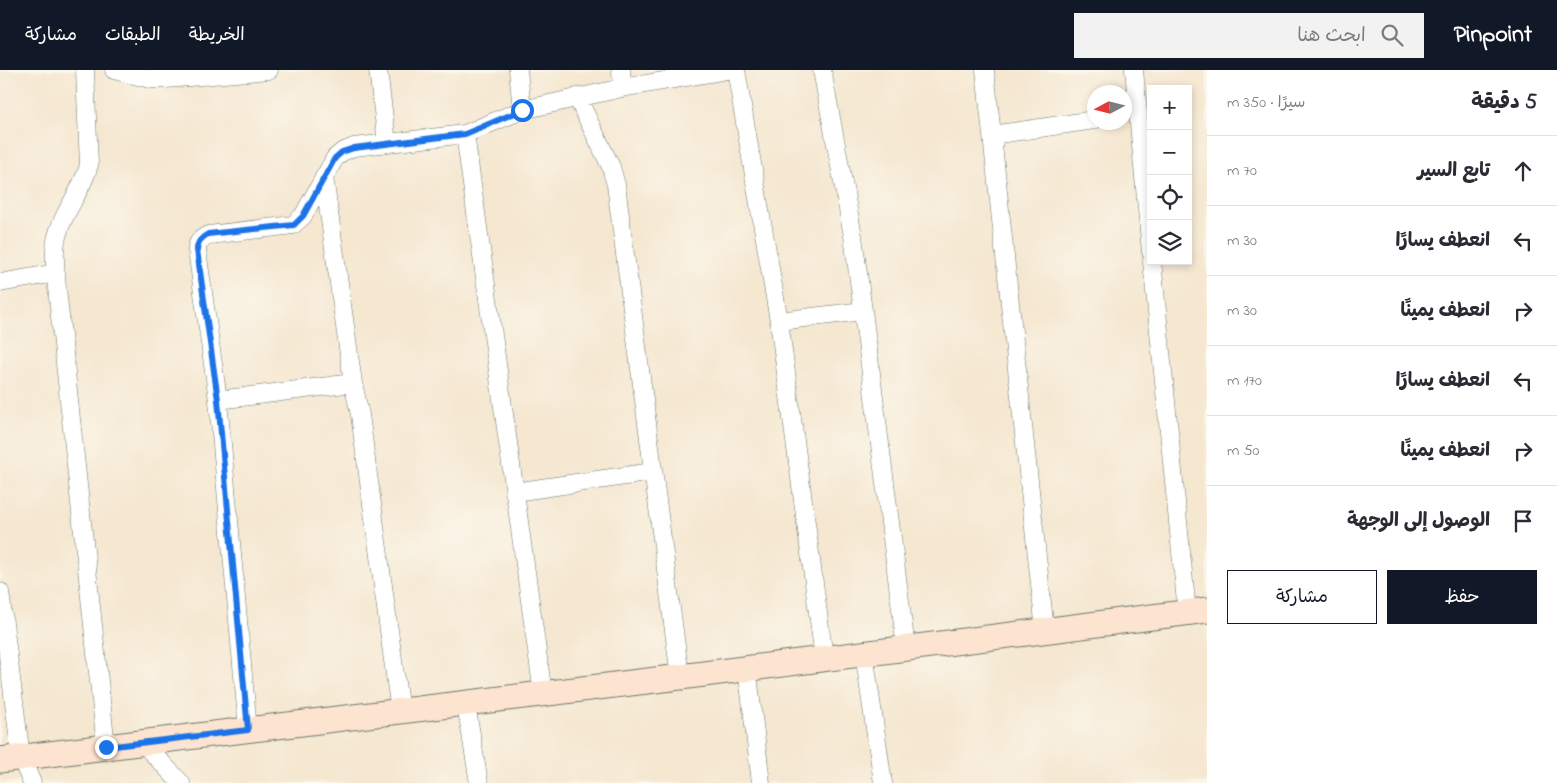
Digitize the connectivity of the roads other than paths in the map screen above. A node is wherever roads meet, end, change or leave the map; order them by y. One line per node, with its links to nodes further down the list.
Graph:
1 (85, 70): 26 (street)
2 (114, 70): 12 (street)
3 (269, 70): 12 (street)
4 (378, 70): 22 (street)
5 (518, 70): 17 (street)
6 (621, 70): 14 (street)
7 (728, 70): 13 (street)
8 (736, 70): 29 (street)
9 (822, 70): 28 (street)
10 (985, 70): 21 (street)
11 (1134, 70): 16 (street)
12 (230, 72)
13 (706, 72): 14 (street)
14 (622, 88): 15 (street)
15 (577, 98): 17 (street); 32 (street)
16 (1132, 99)
17 (522, 110): 20 (street)
18 (1087, 121): 21 (street)
19 (1132, 121): 24 (street)
20 (465, 134): 22 (street); 33 (street)
21 (992, 135): 36 (street)
22 (388, 143): 23 (street)
23 (324, 177): 30 (street); 31 (street)
24 (1147, 224)
25 (1153, 265): 35 (street)
26 (56, 273): 27 (street); 47 (street)
27 (0, 282)
28 (863, 311): 29 (street); 37 (street)
29 (779, 321): 39 (street)
30 (353, 383): 31 (street); 44 (street)
31 (218, 400): 45 (street)
32 (653, 472): 33 (street); 41 (street)
33 (514, 492): 42 (street)
34 (0, 592): 48 (street)
35 (1197, 611): 36 (main road)
36 (1045, 630): 37 (main road)
37 (906, 648): 38 (main road)
38 (864, 653): 39 (main road); 53 (street)
39 (824, 658): 40 (main road)
40 (747, 667): 41 (main road); 52 (street)
41 (680, 677): 42 (main road)
42 (543, 694): 43 (main road)
43 (466, 704): 44 (main road); 51 (street)
44 (400, 712): 45 (main road)
45 (248, 730): 46 (main road)
46 (142, 742): 47 (main road); 50 (street)
47 (106, 747): 48 (main road)
48 (11, 759): 49 (street)
49 (32, 783)
50 (181, 783)
51 (479, 783)
52 (761, 783)
53 (883, 783)

